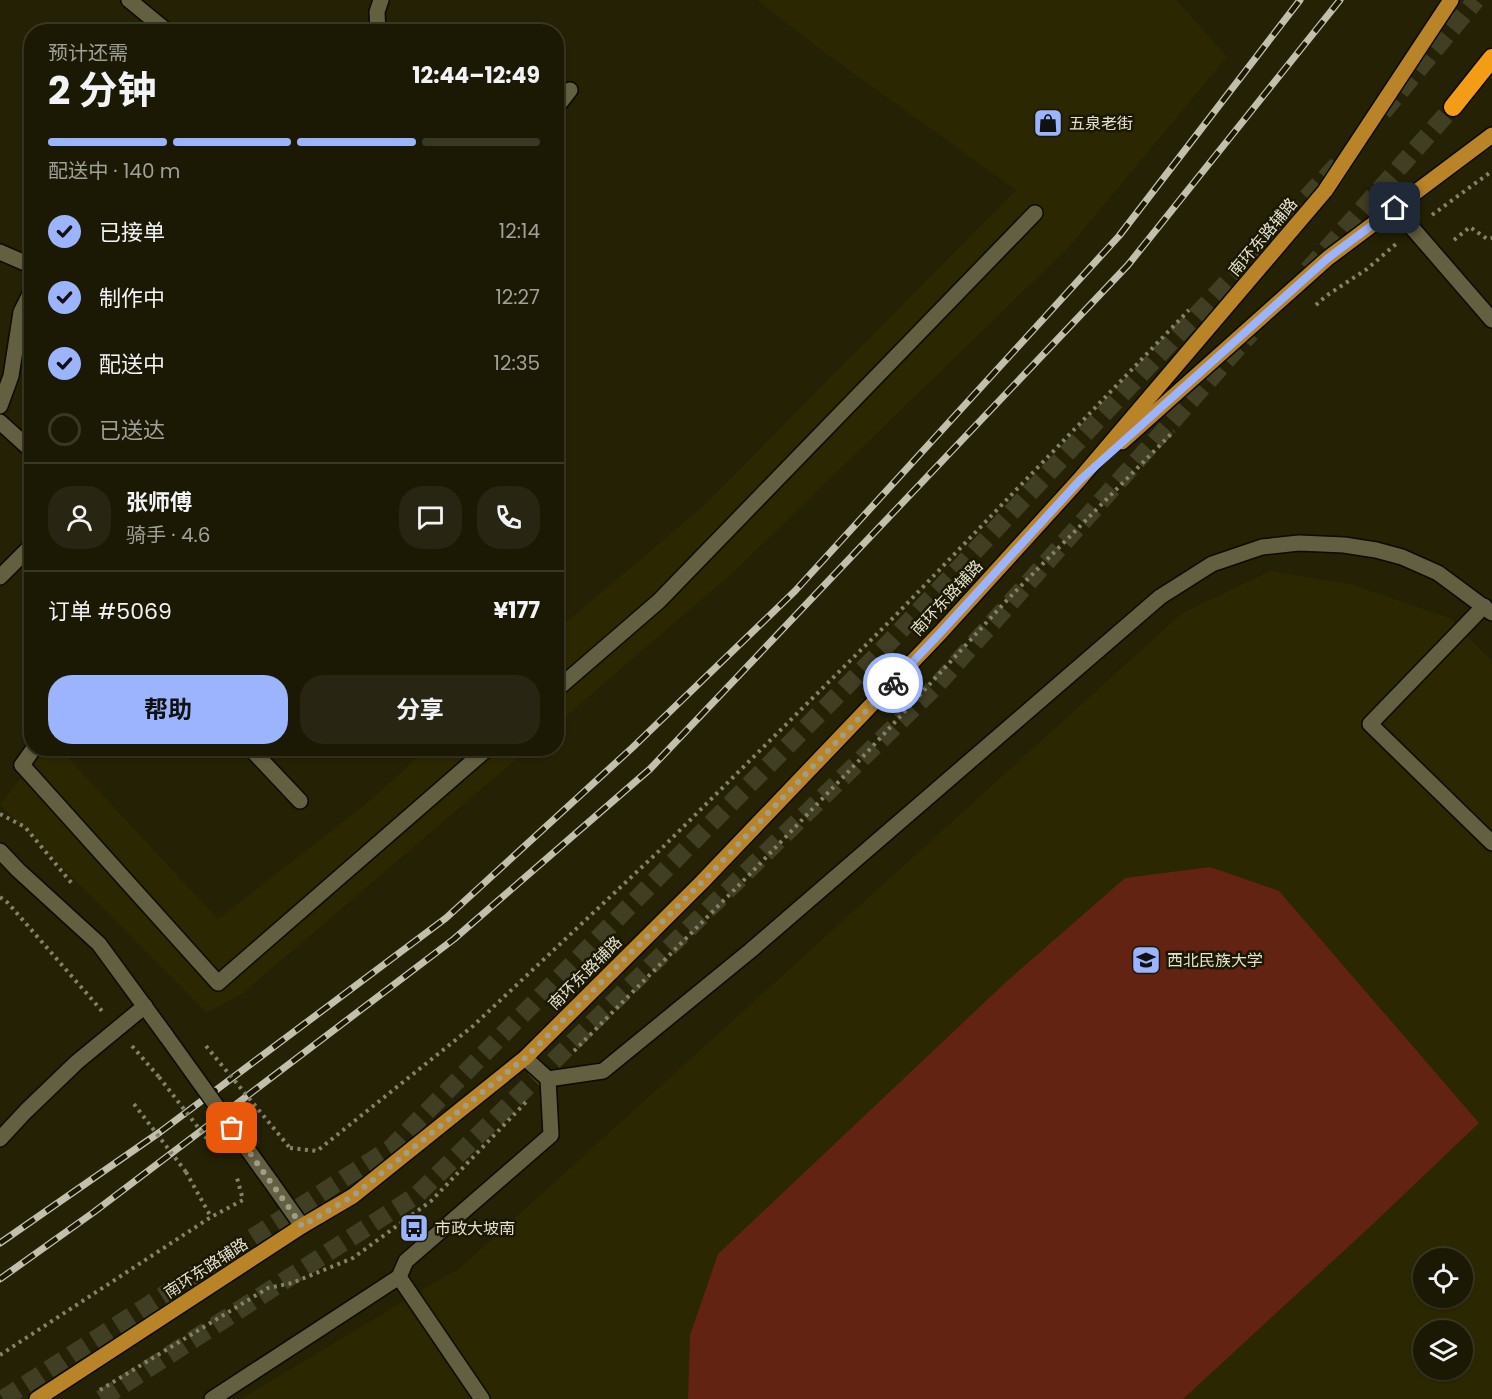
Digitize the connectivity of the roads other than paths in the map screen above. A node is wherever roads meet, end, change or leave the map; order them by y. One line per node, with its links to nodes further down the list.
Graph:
1 (129, 0): 4 (street)
2 (381, 0): 5 (street)
3 (1451, 0): 20 (main road, 南环东路辅路)
4 (158, 24)
5 (378, 24)
6 (1492, 58): 9 (highway)
7 (570, 90): 8 (street)
8 (564, 98)
9 (1453, 107)
10 (1492, 135): 11 (main road, 南环东路辅路)
11 (1395, 208): 16 (street); 20 (main road, 南环东路辅路)
12 (1035, 213): 24 (street)
13 (0, 252): 14 (street)
14 (24, 262)
15 (24, 306): 17 (street)
16 (1492, 320)
17 (0, 406)
18 (0, 422): 19 (street)
19 (24, 444)
20 (1080, 480): 32 (main road, 南环东路辅路)
21 (24, 553): 22 (street)
22 (0, 577)
23 (1488, 609): 29 (street); 33 (street)
24 (564, 683)
25 (28, 756): 27 (street)
26 (258, 756): 28 (street)
27 (479, 756)
28 (300, 801)
29 (1492, 843)
30 (0, 851): 31 (street)
31 (145, 1006): 34 (street); 35 (street, bridge)
32 (525, 1058): 33 (street); 35 (main road, 南环东路辅路)
33 (548, 1079): 36 (street)
34 (0, 1139)
35 (302, 1226): 37 (main road, 南环东路辅路)
36 (399, 1277): 38 (street); 39 (street)
37 (37, 1399)
38 (212, 1399)
39 (482, 1399)

